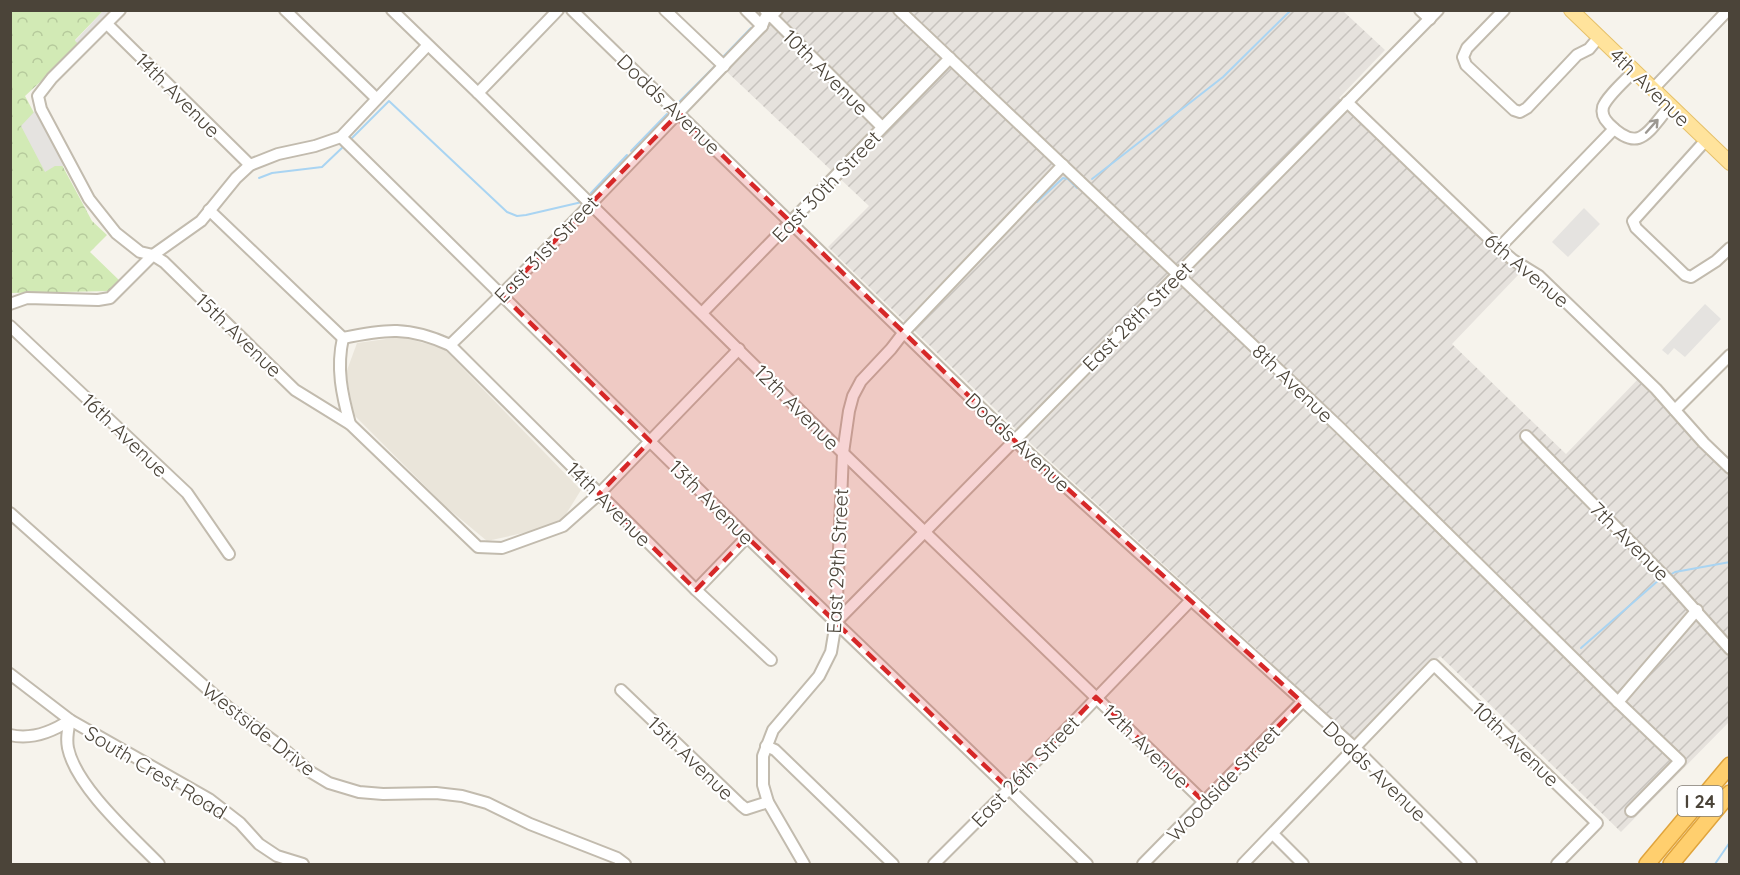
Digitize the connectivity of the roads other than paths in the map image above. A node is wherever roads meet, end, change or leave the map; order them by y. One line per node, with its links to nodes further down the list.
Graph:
1 (120, 10): 16 (street)
2 (285, 10): 25 (street)
3 (392, 10): 19 (street, 12th Avenue)
4 (558, 10): 24 (street)
5 (572, 10): 28 (street, Dodds Avenue)
6 (665, 10): 21 (street)
7 (746, 10): 17 (street, 10th Avenue)
8 (899, 10): 20 (street, 8th Avenue)
9 (1420, 10): 15 (street)
10 (1438, 10): 15 (street, East 28th Street)
11 (1504, 10): 18 (street)
12 (1728, 10): 23 (street)
13 (771, 12): 17 (street, East 31st Street); 29 (street, 10th Avenue)
14 (1578, 13): 18 (main road, 4th Avenue)
15 (1430, 19): 26 (street, East 28th Street)
16 (107, 24): 34 (street, 14th Avenue); 41 (street, 15th Avenue)
17 (762, 26): 21 (street, East 31st Street)
18 (1599, 37): 22 (main road, 4th Avenue)
19 (427, 46): 24 (street, 12th Avenue); 25 (street)
20 (950, 58): 29 (street, East 30th Street); 35 (street, 8th Avenue)
21 (724, 66): 28 (street, East 31st Street)
22 (1634, 71): 23 (main road, 4th Avenue); 30 (street)
23 (1653, 89): 27 (main road, 4th Avenue)
24 (478, 93): 36 (street, 12th Avenue)
25 (376, 98): 31 (street)
26 (1347, 102): 39 (street, 6th Avenue); 42 (street, East 28th Street)
27 (1670, 106): 30 (street, one-way to 27); 32 (main road, 4th Avenue)
28 (678, 113): 36 (street, East 31st Street); 38 (street, Dodds Avenue)
29 (882, 127): 38 (street, East 30th Street)
30 (1614, 129): 39 (street)
31 (341, 137): 34 (street); 43 (street, 13th Avenue)
32 (1706, 141): 33 (main road, 4th Avenue); 40 (street)
33 (1729, 162)
34 (250, 165): 37 (street)
35 (1063, 165): 42 (street, 8th Avenue); 47 (street, East 29th Street)
36 (590, 204): 43 (street, East 31st Street); 45 (street, 12th Avenue)
37 (209, 210): 41 (street); 48 (street)
38 (790, 223): 45 (street, East 30th Street); 47 (street, Dodds Avenue)
39 (1499, 248): 52 (street, 6th Avenue)
40 (1730, 248)
41 (153, 255): 44 (street); 53 (street, 15th Avenue)
42 (1179, 274): 55 (street, East 28th Street); 74 (street, 8th Avenue)
43 (502, 295): 49 (street, East 31st Street); 56 (street, 13th Avenue)
44 (10, 304)
45 (702, 313): 50 (street, 12th Avenue)
46 (10, 326): 63 (street, 16th Avenue)
47 (904, 332): 55 (street, Dodds Avenue); 57 (street, East 29th Street)
48 (343, 338): 49 (street); 53 (street)
49 (450, 345): 59 (street, 14th Avenue)
50 (739, 349): 56 (street); 57 (street, 12th Avenue)
51 (1730, 355): 52 (street)
52 (1675, 410): 58 (street, 6th Avenue)
53 (350, 424): 59 (street, 15th Avenue)
54 (1526, 436): 66 (street, 7th Avenue)
55 (1014, 440): 61 (street, East 28th Street); 65 (street, Dodds Avenue)
56 (650, 441): 59 (street); 62 (street, 13th Avenue)
57 (843, 453): 61 (street, 12th Avenue); 67 (street, East 29th Street)
58 (1730, 468)
59 (599, 494): 64 (street, 14th Avenue)
60 (10, 513): 88 (street, Westside Drive)
61 (925, 532): 67 (street, East 28th Street); 72 (street, 12th Avenue)
62 (747, 537): 64 (street); 67 (street, 13th Avenue)
63 (229, 554)
64 (696, 590): 69 (street, 14th Avenue)
65 (1191, 600): 72 (street, East 26th Street); 73 (street, Dodds Avenue)
66 (1697, 610): 68 (street, 7th Avenue); 74 (street)
67 (836, 622): 77 (street, East 29th Street); 80 (street, 13th Avenue)
68 (1730, 649)
69 (771, 660)
70 (10, 674): 75 (street, South Crest Road)
71 (621, 690): 82 (street, 15th Avenue)
72 (1096, 698): 80 (street, East 26th Street); 83 (street, 12th Avenue)
73 (1302, 702): 78 (street, Dodds Avenue); 83 (street, Woodside Street)
74 (1618, 702): 84 (street, 8th Avenue)
75 (70, 720): 76 (street); 86 (street); 87 (street, South Crest Road)
76 (10, 735)
77 (766, 746): 82 (street, East 29th Street); 90 (street)
78 (1356, 748): 85 (street); 96 (street, Dodds Avenue); 97 (street, 10th Avenue)
79 (1730, 765): 98 (highway, I 24)
80 (1009, 789): 91 (street, East 26th Street); 92 (street, 13th Avenue)
81 (1730, 793): 99 (highway, I 24)
82 (768, 802): 89 (street, East 29th Street)
83 (1204, 802): 93 (street, Woodside Street)
84 (1631, 811)
85 (1273, 834): 94 (street); 95 (street)
86 (159, 864)
87 (303, 864)
88 (625, 864)
89 (804, 864)
90 (893, 864)
91 (933, 864)
92 (1087, 864)
93 (1143, 864)
94 (1243, 864)
95 (1303, 864)
96 (1471, 864)
97 (1557, 864)
98 (1647, 864)
99 (1671, 864)

